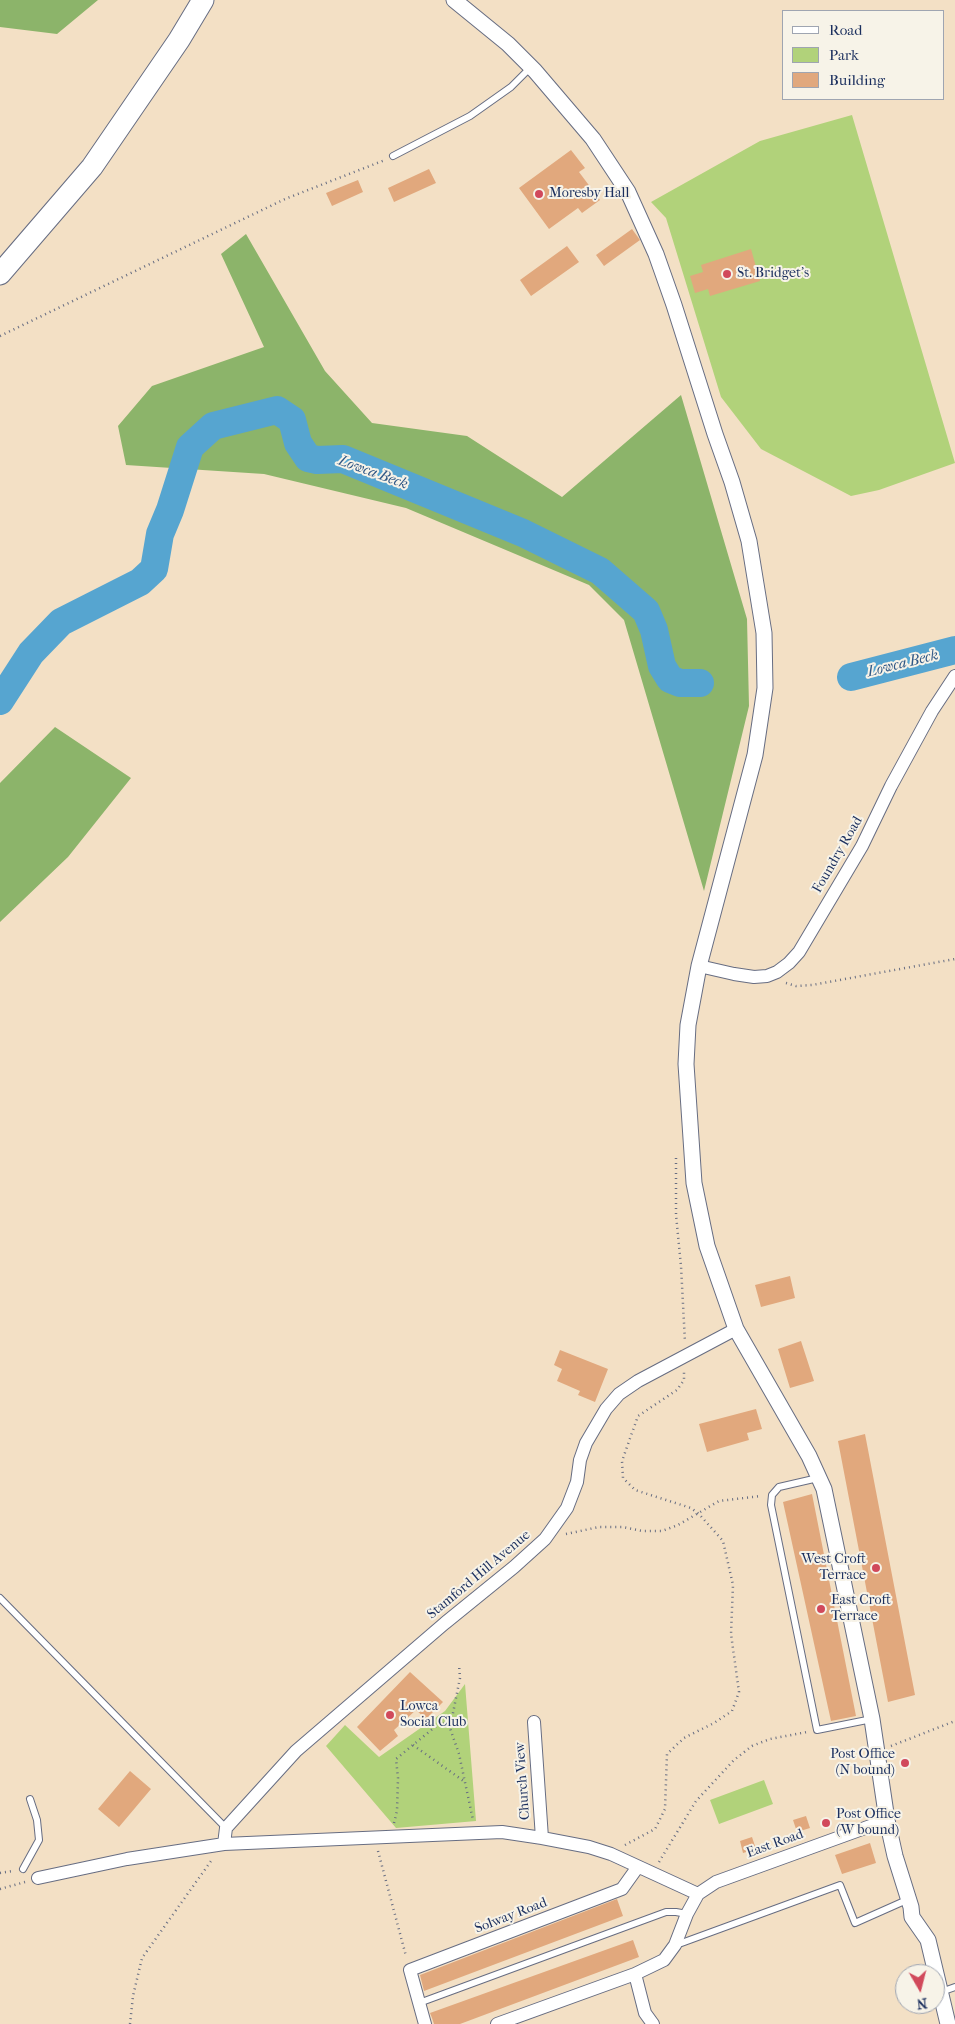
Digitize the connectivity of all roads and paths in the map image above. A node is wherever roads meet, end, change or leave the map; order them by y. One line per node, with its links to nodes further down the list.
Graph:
1 (203, 0): 5 (highway)
2 (454, 0): 3 (street)
3 (531, 67): 4 (lane); 9 (street)
4 (393, 156): 6 (path)
5 (0, 274)
6 (0, 336)
7 (955, 676): 10 (street, Foundry Road)
8 (955, 959): 10 (path)
9 (699, 966): 10 (street); 12 (street)
10 (777, 972)
11 (676, 1155): 13 (path)
12 (736, 1329): 15 (street); 18 (street, Stamford Hill Avenue)
13 (684, 1347)
14 (684, 1365): 17 (path)
15 (820, 1478): 16 (lane); 21 (street)
16 (772, 1495): 17 (path); 25 (lane)
17 (699, 1514): 18 (path); 37 (path)
18 (550, 1530): 31 (street, Stamford Hill Avenue)
19 (0, 1598): 31 (lane)
20 (459, 1665): 24 (path)
21 (872, 1719): 25 (lane); 27 (street)
22 (955, 1720): 27 (path)
23 (534, 1722): 35 (street, Church View)
24 (450, 1728): 26 (path); 28 (path)
25 (818, 1730): 39 (path)
26 (413, 1745): 28 (path); 33 (path)
27 (877, 1752): 30 (street)
28 (465, 1782): 32 (path)
29 (30, 1799): 40 (lane)
30 (887, 1820): 43 (street, East Road); 44 (street)
31 (226, 1828): 36 (street)
32 (476, 1834): 33 (street); 35 (street)
33 (391, 1837): 34 (street)
34 (374, 1838): 36 (street); 47 (path)
35 (542, 1838): 37 (street)
36 (224, 1844): 41 (street); 52 (path)
37 (611, 1854): 38 (street)
38 (638, 1868): 43 (street); 47 (street, Solway Road)
39 (656, 1868)
40 (23, 1870)
41 (38, 1878): 42 (path)
42 (0, 1889)
43 (698, 1894): 45 (street, East Road)
44 (909, 1899): 46 (lane); 49 (street)
45 (686, 1914): 46 (street, East Road); 50 (lane)
46 (674, 1945): 48 (street)
47 (410, 1970): 50 (street)
48 (635, 1974): 51 (street); 54 (street)
49 (948, 1990): 55 (street)
50 (419, 2003): 53 (street)
51 (501, 2023)
52 (130, 2024)
53 (425, 2024)
54 (653, 2024)
55 (948, 2024)

